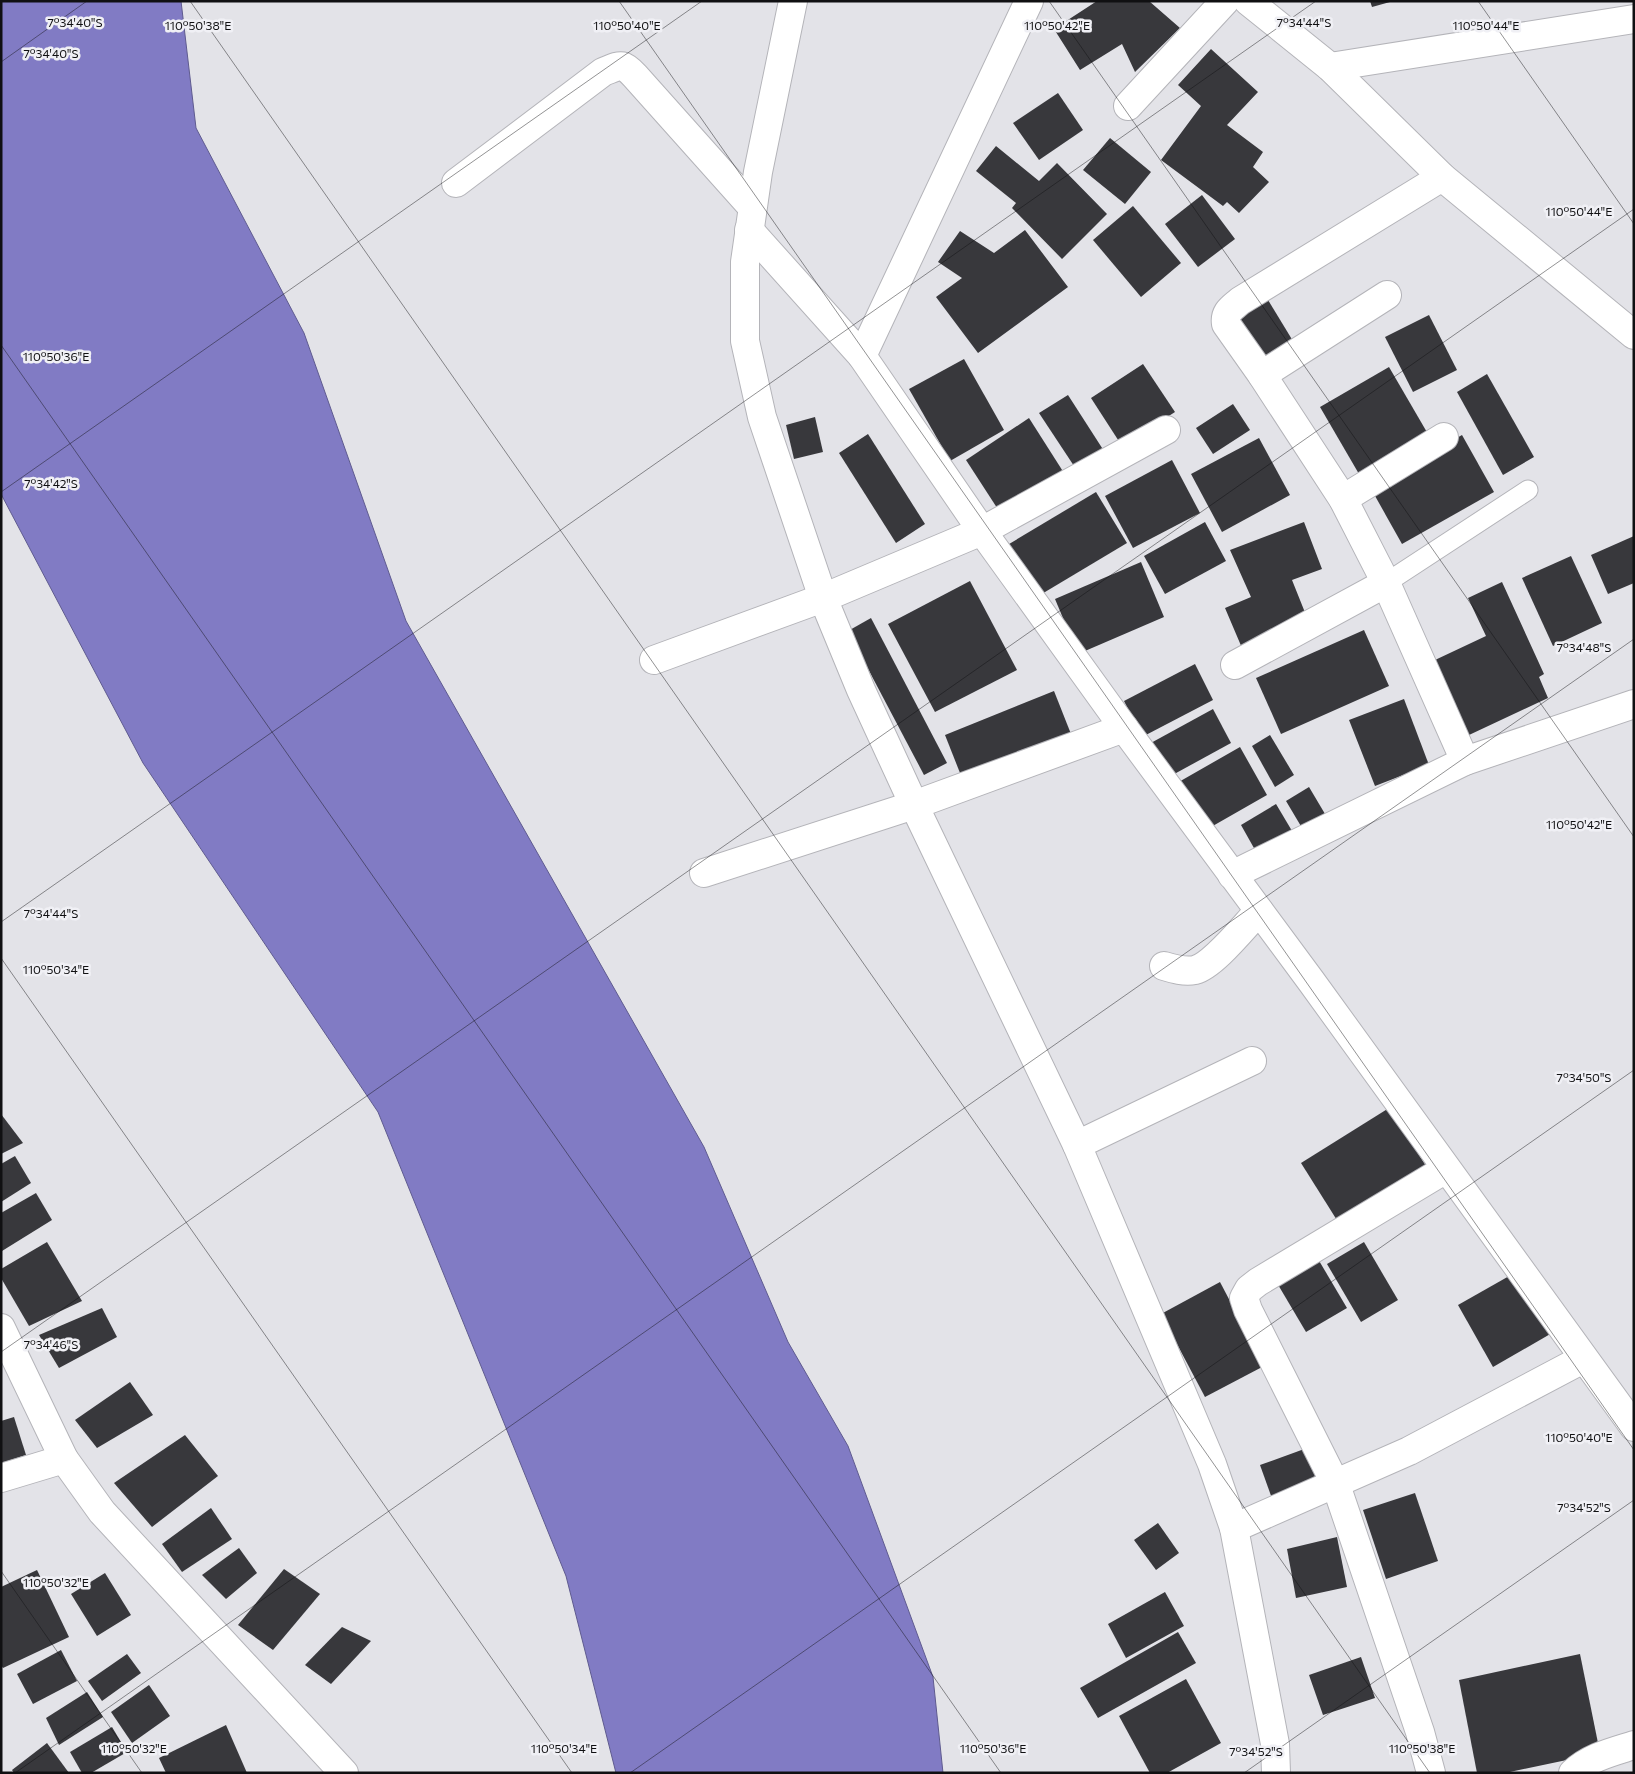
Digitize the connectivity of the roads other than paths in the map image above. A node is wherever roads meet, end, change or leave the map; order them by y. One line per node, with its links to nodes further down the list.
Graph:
1 (793, 1): 10 (street)
2 (1029, 1): 13 (street)
3 (1225, 1): 7 (street)
4 (1248, 1): 6 (street)
5 (1634, 19): 6 (street)
6 (1330, 67): 8 (street)
7 (1128, 106)
8 (1442, 177): 12 (street); 14 (street)
9 (456, 183): 10 (street)
10 (751, 219): 13 (street); 21 (street)
11 (1387, 295): 14 (street)
12 (1634, 335)
13 (862, 356): 19 (street)
14 (1262, 375): 18 (street)
15 (1166, 430): 19 (street)
16 (1444, 437): 18 (street)
17 (1528, 490): 20 (lane)
18 (1343, 499): 20 (street)
19 (982, 531): 21 (street); 25 (street)
20 (1386, 583): 23 (street); 26 (street)
21 (823, 598): 22 (street); 27 (street)
22 (654, 660)
23 (1235, 665)
24 (1634, 704): 26 (street)
25 (1124, 728): 27 (street); 29 (street)
26 (1465, 762): 29 (street)
27 (914, 805): 28 (street); 33 (street)
28 (704, 873)
29 (1232, 875): 30 (street)
30 (1259, 910): 31 (street); 34 (street)
31 (1164, 966)
32 (1252, 1061): 33 (street)
33 (1077, 1146): 41 (street)
34 (1446, 1169): 36 (street); 40 (street)
35 (1, 1328): 38 (street)
36 (1583, 1359): 37 (street); 40 (street)
37 (1634, 1428)
38 (64, 1459): 39 (street); 43 (street)
39 (1, 1478)
40 (1336, 1485): 41 (street); 45 (street)
41 (1234, 1528): 44 (street)
42 (1634, 1745): 46 (street)
43 (344, 1773)
44 (1276, 1773)
45 (1431, 1773)
46 (1573, 1773)

